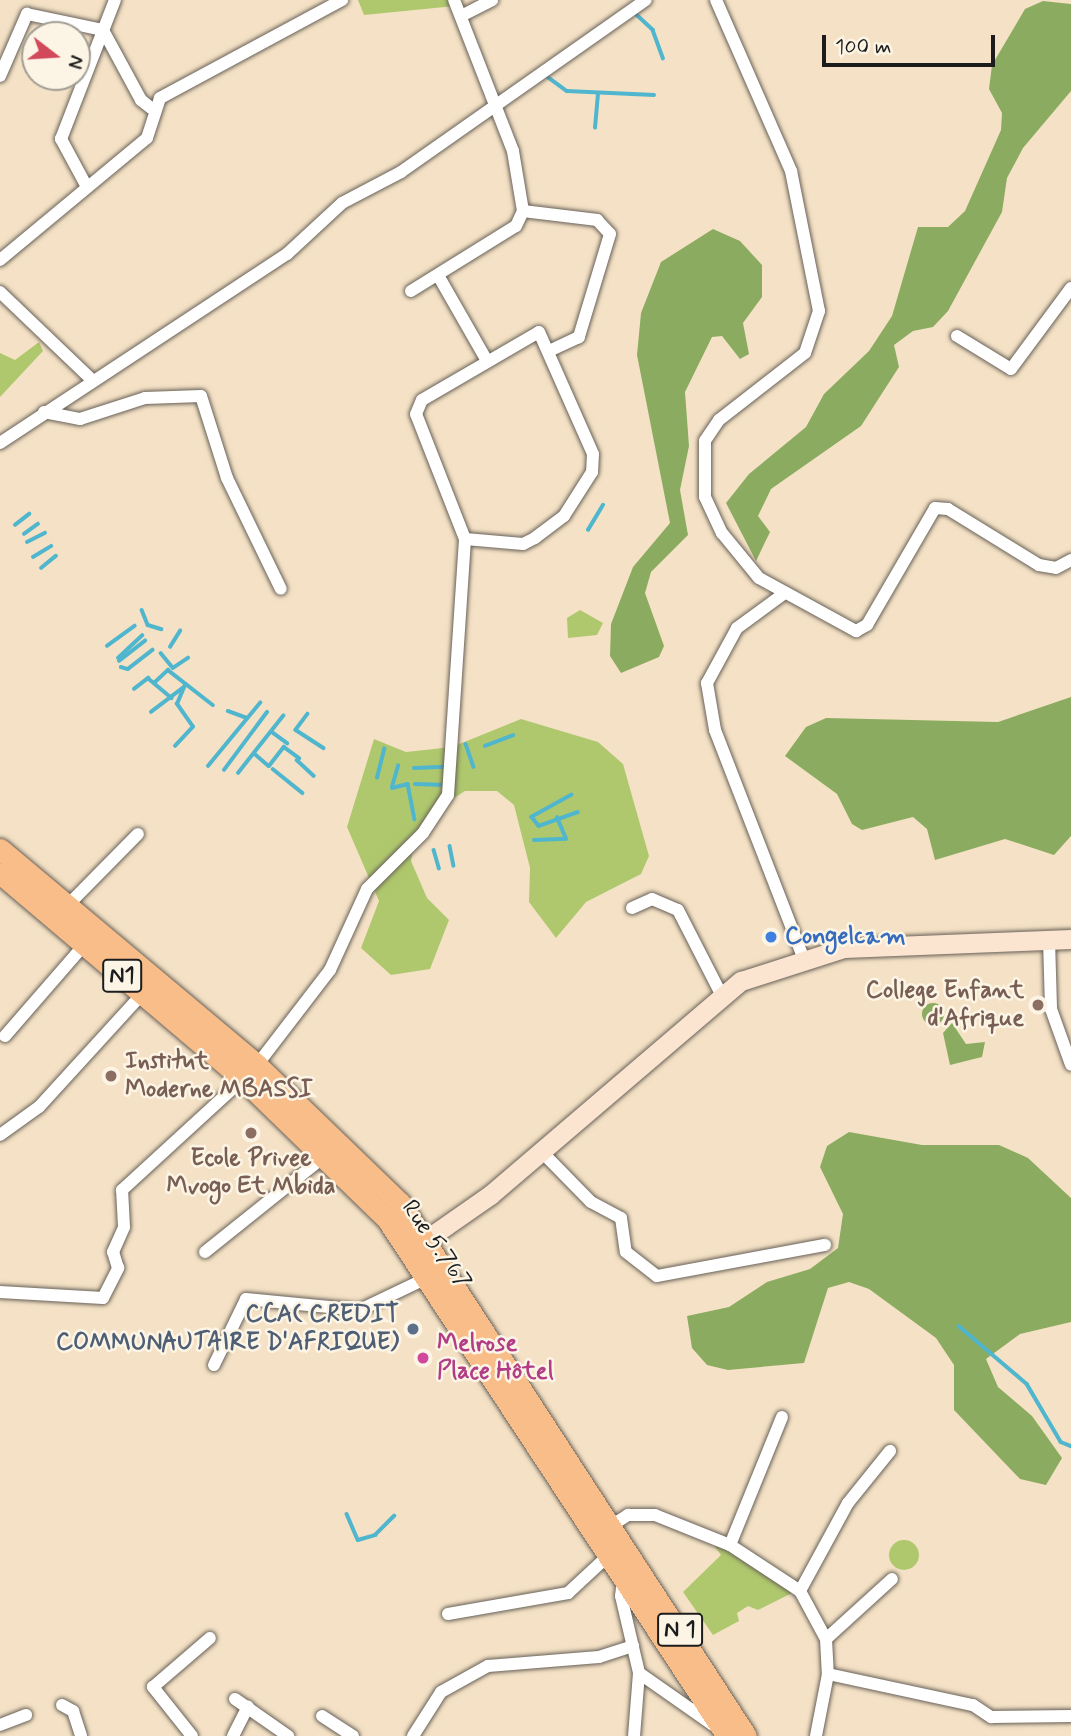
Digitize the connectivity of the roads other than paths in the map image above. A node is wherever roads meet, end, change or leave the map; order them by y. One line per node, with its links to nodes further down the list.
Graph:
1 (115, 0): 8 (street)
2 (342, 0): 11 (street)
3 (454, 0): 7 (street)
4 (492, 0): 7 (street)
5 (646, 0): 10 (street)
6 (716, 0): 28 (street)
7 (461, 16): 10 (street)
8 (103, 30): 9 (street); 11 (street); 12 (street)
9 (0, 76)
10 (495, 105): 13 (street); 22 (street)
11 (152, 108): 12 (street)
12 (88, 187): 14 (street)
13 (523, 211): 15 (street); 20 (street)
14 (0, 260)
15 (439, 277): 17 (street); 21 (street)
16 (1071, 288): 19 (street)
17 (411, 291)
18 (0, 292): 22 (street)
19 (957, 336)
20 (551, 350): 21 (street); 25 (street)
21 (486, 359): 25 (street)
22 (92, 380): 23 (street)
23 (44, 412): 24 (street); 27 (street)
24 (0, 443)
25 (465, 539): 42 (street)
26 (1071, 560): 28 (street)
27 (281, 589)
28 (782, 595): 37 (street)
29 (138, 834): 32 (street)
30 (0, 849): 32 (highway, N 1)
31 (0, 873): 36 (highway, Rue 5.767 / N1)
32 (67, 906): 42 (highway, N 1)
33 (632, 908): 39 (street)
34 (1049, 940): 35 (main road); 37 (main road); 41 (street)
35 (1071, 940)
36 (84, 945): 38 (highway, Rue 5.767 / N1); 40 (street)
37 (803, 957): 39 (main road)
38 (143, 993): 42 (highway, Rue 5.767 / N1); 43 (street)
39 (722, 996): 44 (main road)
40 (5, 1036)
41 (1071, 1065)
42 (250, 1072): 45 (highway, Rue 5.767 / N1); 46 (highway, N 1); 50 (street)
43 (0, 1135)
44 (541, 1151): 46 (main road); 47 (street)
45 (326, 1155): 46 (highway, Rue 5.767 / N1); 48 (street)
46 (420, 1244): 49 (highway, Rue 5.767 / N1); 54 (highway, N 1)
47 (825, 1245)
48 (205, 1252)
49 (429, 1277): 51 (street); 56 (highway, Rue 5.767 / N1)
50 (0, 1292)
51 (214, 1365)
52 (782, 1417): 55 (street)
53 (890, 1451): 59 (street)
54 (614, 1524): 55 (street); 73 (highway, N 1)
55 (730, 1545): 59 (street)
56 (611, 1553): 57 (highway, Rue 5.767 / N1); 60 (street)
57 (624, 1575): 63 (street); 73 (highway, Rue 5.767 / N1)
58 (892, 1579): 62 (street)
59 (800, 1591): 62 (street)
60 (448, 1614)
61 (210, 1638): 75 (street)
62 (826, 1640): 65 (street)
63 (633, 1646): 64 (street); 79 (street)
64 (639, 1673): 73 (street); 80 (street)
65 (828, 1674): 71 (street); 81 (street)
66 (235, 1699): 68 (street)
67 (62, 1705): 74 (street)
68 (248, 1707): 76 (street); 77 (street)
69 (26, 1715): 72 (street)
70 (322, 1716): 78 (street)
71 (1071, 1716)
72 (0, 1725)
73 (733, 1735)
74 (81, 1736)
75 (192, 1736)
76 (233, 1736)
77 (288, 1736)
78 (353, 1736)
79 (413, 1736)
80 (634, 1736)
81 (817, 1736)

